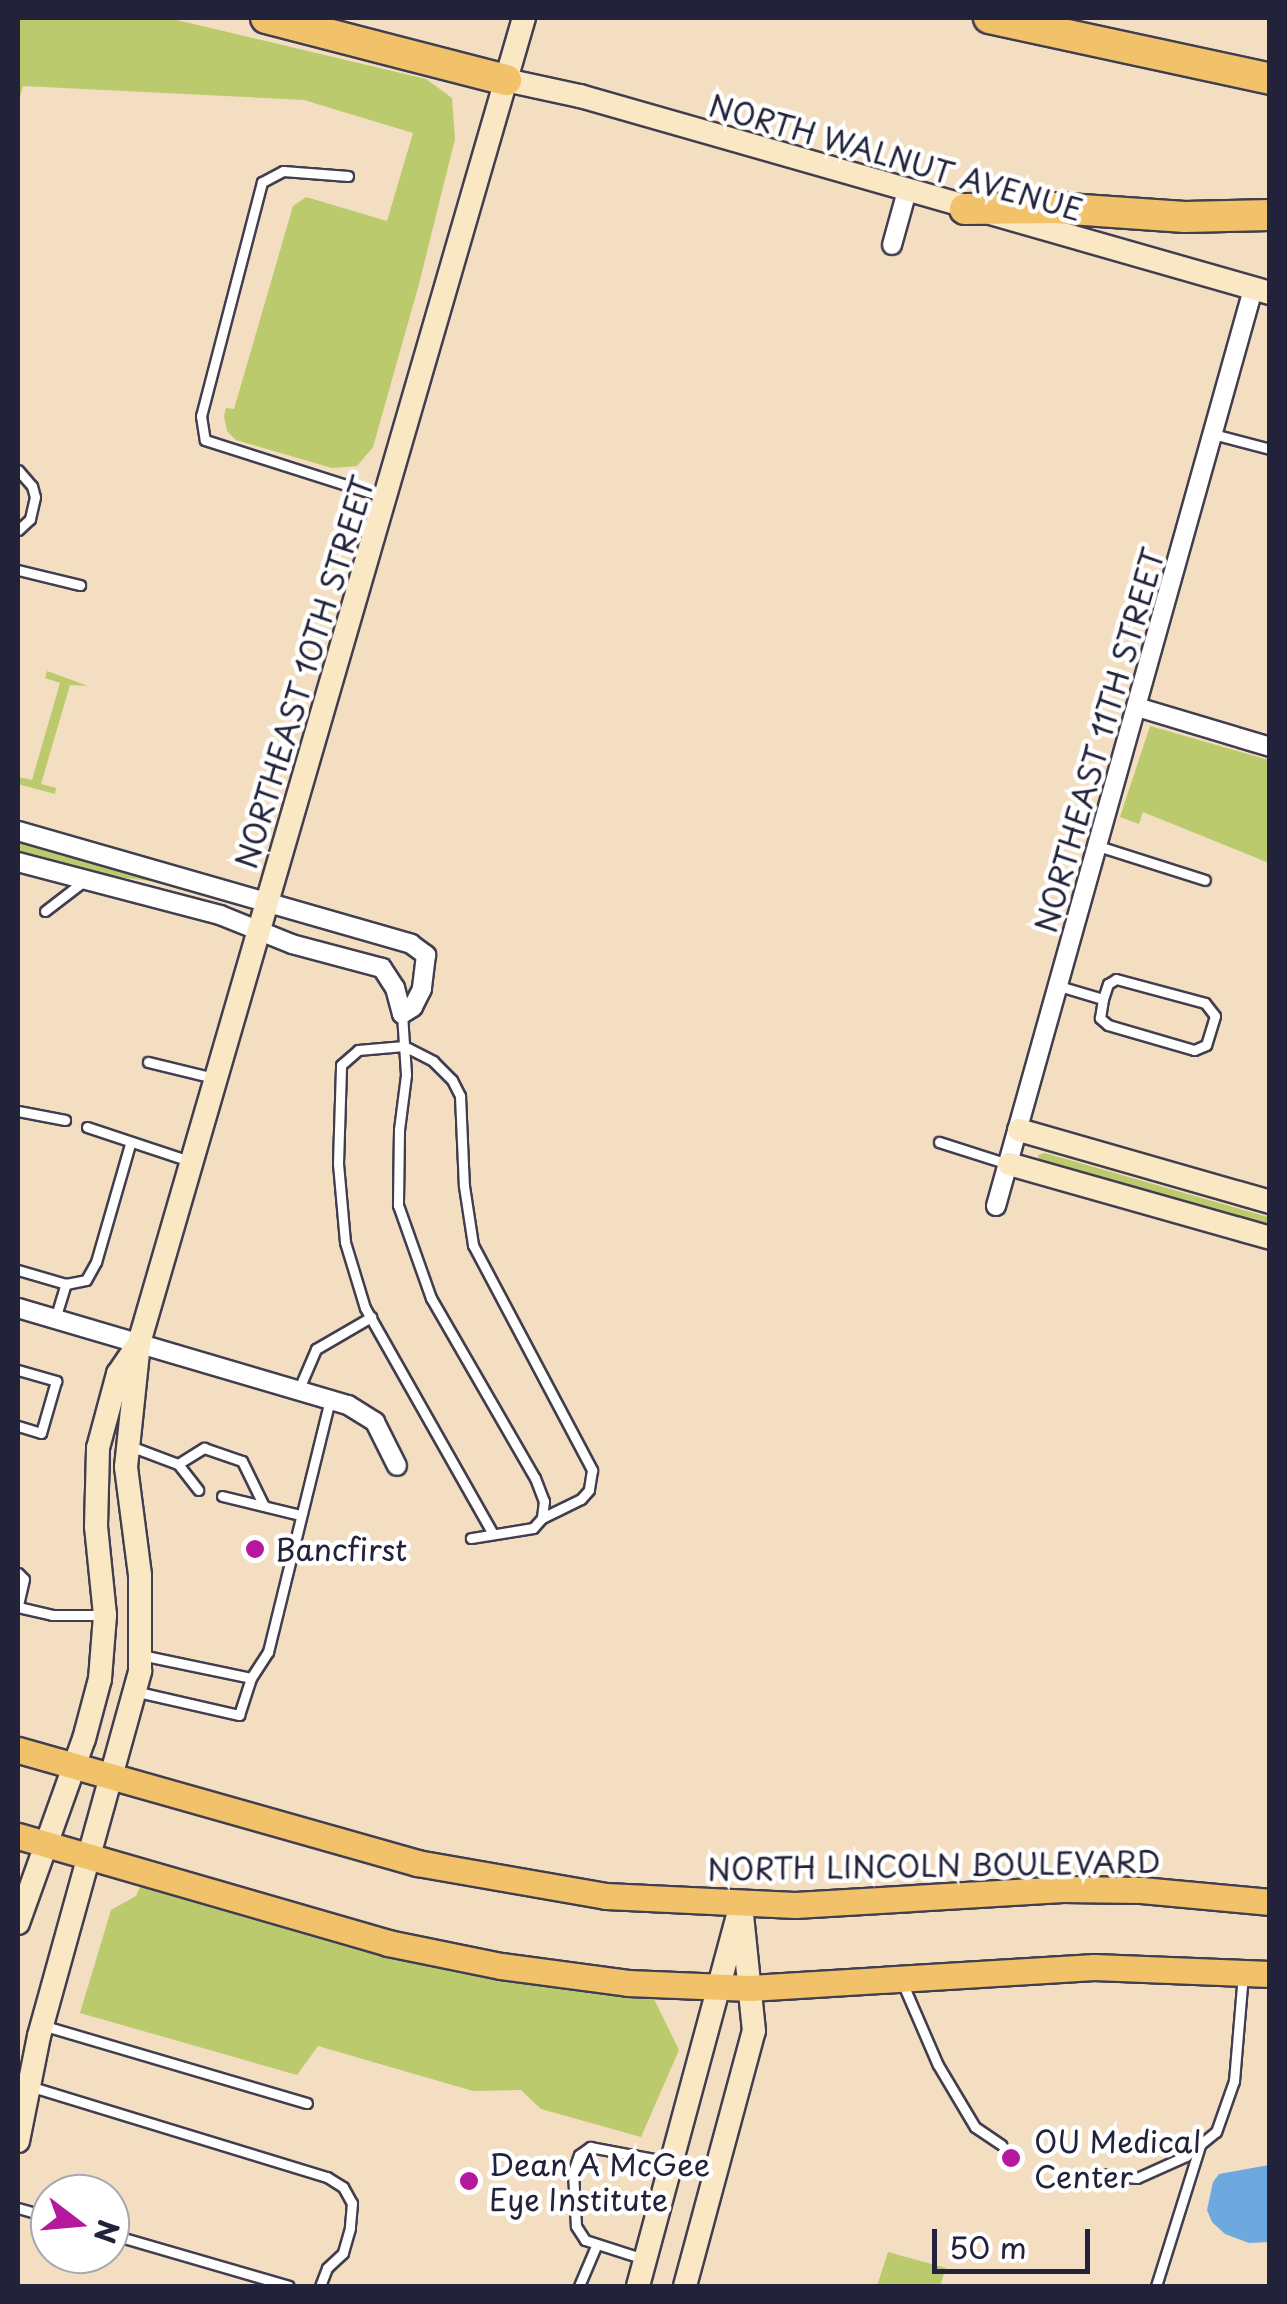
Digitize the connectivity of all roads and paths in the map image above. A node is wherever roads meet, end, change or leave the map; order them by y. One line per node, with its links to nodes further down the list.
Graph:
1 (266, 18): 5 (highway)
2 (524, 18): 5 (main road, NORTHEAST 10TH STREET)
3 (990, 18): 4 (highway)
4 (1270, 79)
5 (506, 80): 7 (main road, NORTH WALNUT AVENUE); 15 (main road, NORTHEAST 10TH STREET)
6 (348, 176): 15 (lane)
7 (907, 191): 8 (main road, NORTH WALNUT AVENUE); 10 (street)
8 (965, 210): 9 (highway); 11 (main road, NORTH WALNUT AVENUE)
9 (1270, 215)
10 (892, 244)
11 (1261, 291): 12 (street, NORTHEAST 11TH STREET)
12 (1213, 434): 13 (lane); 19 (street, NORTHEAST 11TH STREET)
13 (1270, 449)
14 (18, 470): 16 (lane)
15 (386, 498): 26 (main road, NORTHEAST 10TH STREET)
16 (18, 530)
17 (18, 570): 18 (lane)
18 (80, 585)
19 (1137, 707): 20 (street); 22 (street, NORTHEAST 11TH STREET)
20 (1270, 747)
21 (18, 830): 26 (street)
22 (1098, 846): 24 (lane); 29 (street, NORTHEAST 11TH STREET)
23 (18, 862): 25 (street)
24 (1205, 880)
25 (84, 881): 27 (lane); 28 (street)
26 (267, 902): 28 (main road, NORTHEAST 10TH STREET); 31 (street)
27 (45, 911)
28 (258, 931): 31 (street); 34 (main road, NORTHEAST 10TH STREET)
29 (1058, 986): 30 (lane); 38 (street, NORTHEAST 11TH STREET)
30 (1103, 999): 30 (lane)
31 (402, 1014): 32 (lane)
32 (404, 1046): 49 (lane); 63 (lane); 63 (lane)
33 (148, 1062): 34 (lane)
34 (216, 1079): 41 (main road, NORTHEAST 10TH STREET)
35 (18, 1110): 36 (lane)
36 (64, 1120)
37 (87, 1127): 40 (lane)
38 (1018, 1130): 42 (street, NORTHEAST 11TH STREET); 43 (main road)
39 (939, 1142): 42 (lane)
40 (130, 1144): 41 (lane); 47 (lane)
41 (192, 1162): 51 (main road, NORTHEAST 10TH STREET)
42 (1009, 1164): 44 (street, NORTHEAST 11TH STREET); 45 (main road)
43 (1270, 1202)
44 (996, 1206)
45 (1270, 1238)
46 (18, 1270): 47 (lane)
47 (66, 1284): 50 (lane)
48 (18, 1308): 50 (street)
49 (370, 1317): 53 (lane); 64 (lane)
50 (55, 1318): 51 (street)
51 (139, 1343): 53 (street); 56 (main road, NORTHEAST 10TH STREET); 68 (main road, NORTHEAST 10TH STREET)
52 (18, 1370): 55 (lane)
53 (298, 1391): 54 (street)
54 (330, 1400): 58 (street); 62 (lane)
55 (18, 1426)
56 (127, 1446): 57 (lane); 69 (main road, NORTHEAST 10TH STREET)
57 (178, 1464): 59 (lane); 61 (lane)
58 (398, 1466)
59 (198, 1490)
60 (222, 1496): 61 (lane)
61 (264, 1506): 62 (lane)
62 (300, 1515): 70 (lane)
63 (542, 1518): 64 (lane)
64 (492, 1534): 65 (lane)
65 (471, 1538)
66 (18, 1572): 67 (lane)
67 (18, 1606): 68 (lane)
68 (106, 1615): 73 (main road, NORTHEAST 10TH STREET)
69 (140, 1655): 70 (lane); 71 (main road, NORTHEAST 10TH STREET)
70 (251, 1678): 71 (lane)
71 (135, 1692): 74 (main road, NORTHEAST 10TH STREET)
72 (18, 1750): 73 (main road, NORTH LINCOLN BOULEVARD)
73 (75, 1765): 74 (main road, NORTH LINCOLN BOULEVARD); 76 (main road, NORTHEAST 10TH STREET)
74 (113, 1776): 77 (main road, NORTHEAST 10TH STREET); 79 (main road, NORTH LINCOLN BOULEVARD)
75 (18, 1836): 76 (main road)
76 (46, 1844): 77 (main road); 80 (main road, NORTHEAST 10TH STREET)
77 (92, 1858): 84 (main road); 86 (main road, NORTHEAST 10TH STREET)
78 (1270, 1902): 79 (main road, NORTH LINCOLN BOULEVARD)
79 (741, 1904): 84 (main road); 85 (main road)
80 (18, 1923)
81 (1243, 1971): 82 (main road); 83 (main road); 91 (lane)
82 (1270, 1974)
83 (900, 1979): 85 (main road); 90 (lane)
84 (717, 1987): 85 (main road); 92 (main road)
85 (750, 1988): 101 (main road)
86 (42, 2026): 87 (main road, NORTHEAST 10TH STREET); 88 (lane)
87 (29, 2086): 89 (main road, NORTHEAST 10TH STREET); 98 (lane)
88 (308, 2103)
89 (18, 2141)
90 (1002, 2145)
91 (1200, 2145): 93 (lane); 102 (lane)
92 (670, 2162): 95 (lane); 96 (main road)
93 (1100, 2174)
94 (130, 2240): 97 (lane)
95 (596, 2246): 96 (lane); 99 (lane)
96 (645, 2259): 100 (main road)
97 (289, 2286)
98 (320, 2286)
99 (579, 2286)
100 (638, 2286)
101 (685, 2286)
102 (1156, 2286)

